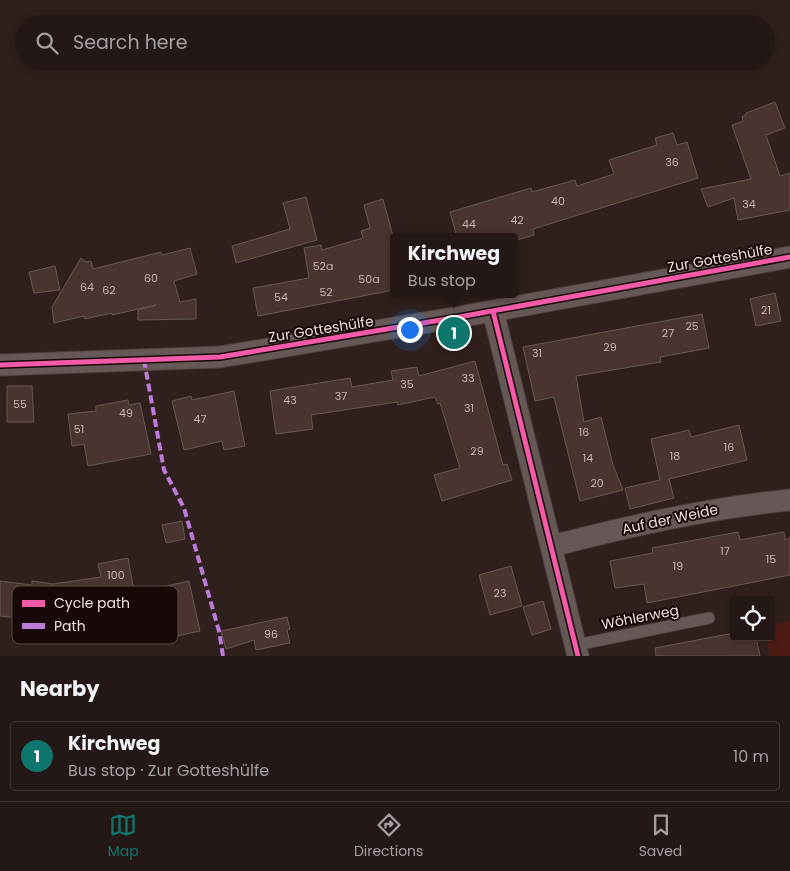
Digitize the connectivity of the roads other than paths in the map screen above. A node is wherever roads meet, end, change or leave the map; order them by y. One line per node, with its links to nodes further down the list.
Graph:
1 (790, 257): 2 (street, Zur Gotteshülfe)
2 (493, 311): 3 (street, Zur Gotteshülfe); 5 (street)
3 (0, 365)
4 (790, 500): 5 (street, Auf der Weide)
5 (552, 546): 7 (street)
6 (710, 618): 7 (lane, Wöhlerweg)
7 (577, 650)

